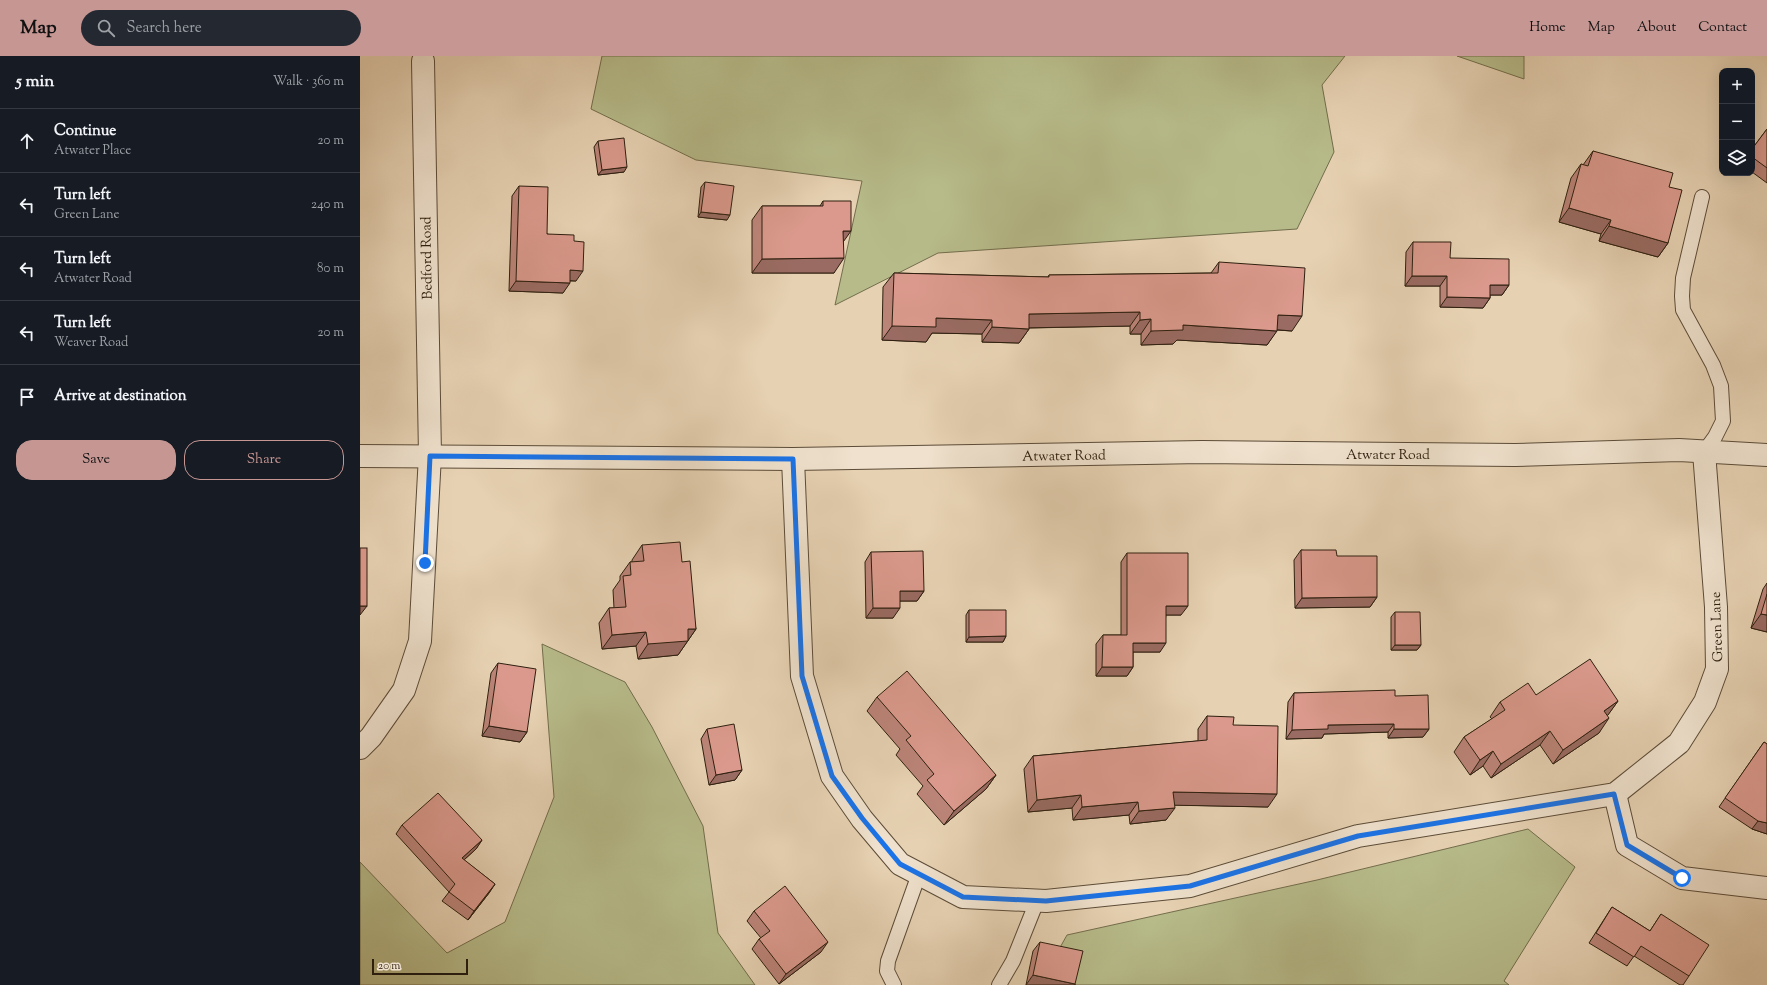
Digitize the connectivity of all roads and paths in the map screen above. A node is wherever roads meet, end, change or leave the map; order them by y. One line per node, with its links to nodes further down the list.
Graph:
1 (423, 61): 6 (street, Bedford Road)
2 (1702, 197): 3 (lane)
3 (1704, 452): 4 (street, Atwater Road); 7 (street, Atwater Road); 9 (street, Green Lane)
4 (1767, 455)
5 (360, 456): 6 (street, Atwater Road)
6 (430, 456): 7 (street, Atwater Road); 8 (street, Bedford Road)
7 (793, 459): 10 (street, Green Lane)
8 (360, 748)
9 (1614, 794): 11 (street); 12 (street, Green Lane)
10 (919, 874): 12 (street, Green Lane); 13 (lane)
11 (1767, 888)
12 (1037, 901): 14 (lane)
13 (894, 985)
14 (1000, 985)

